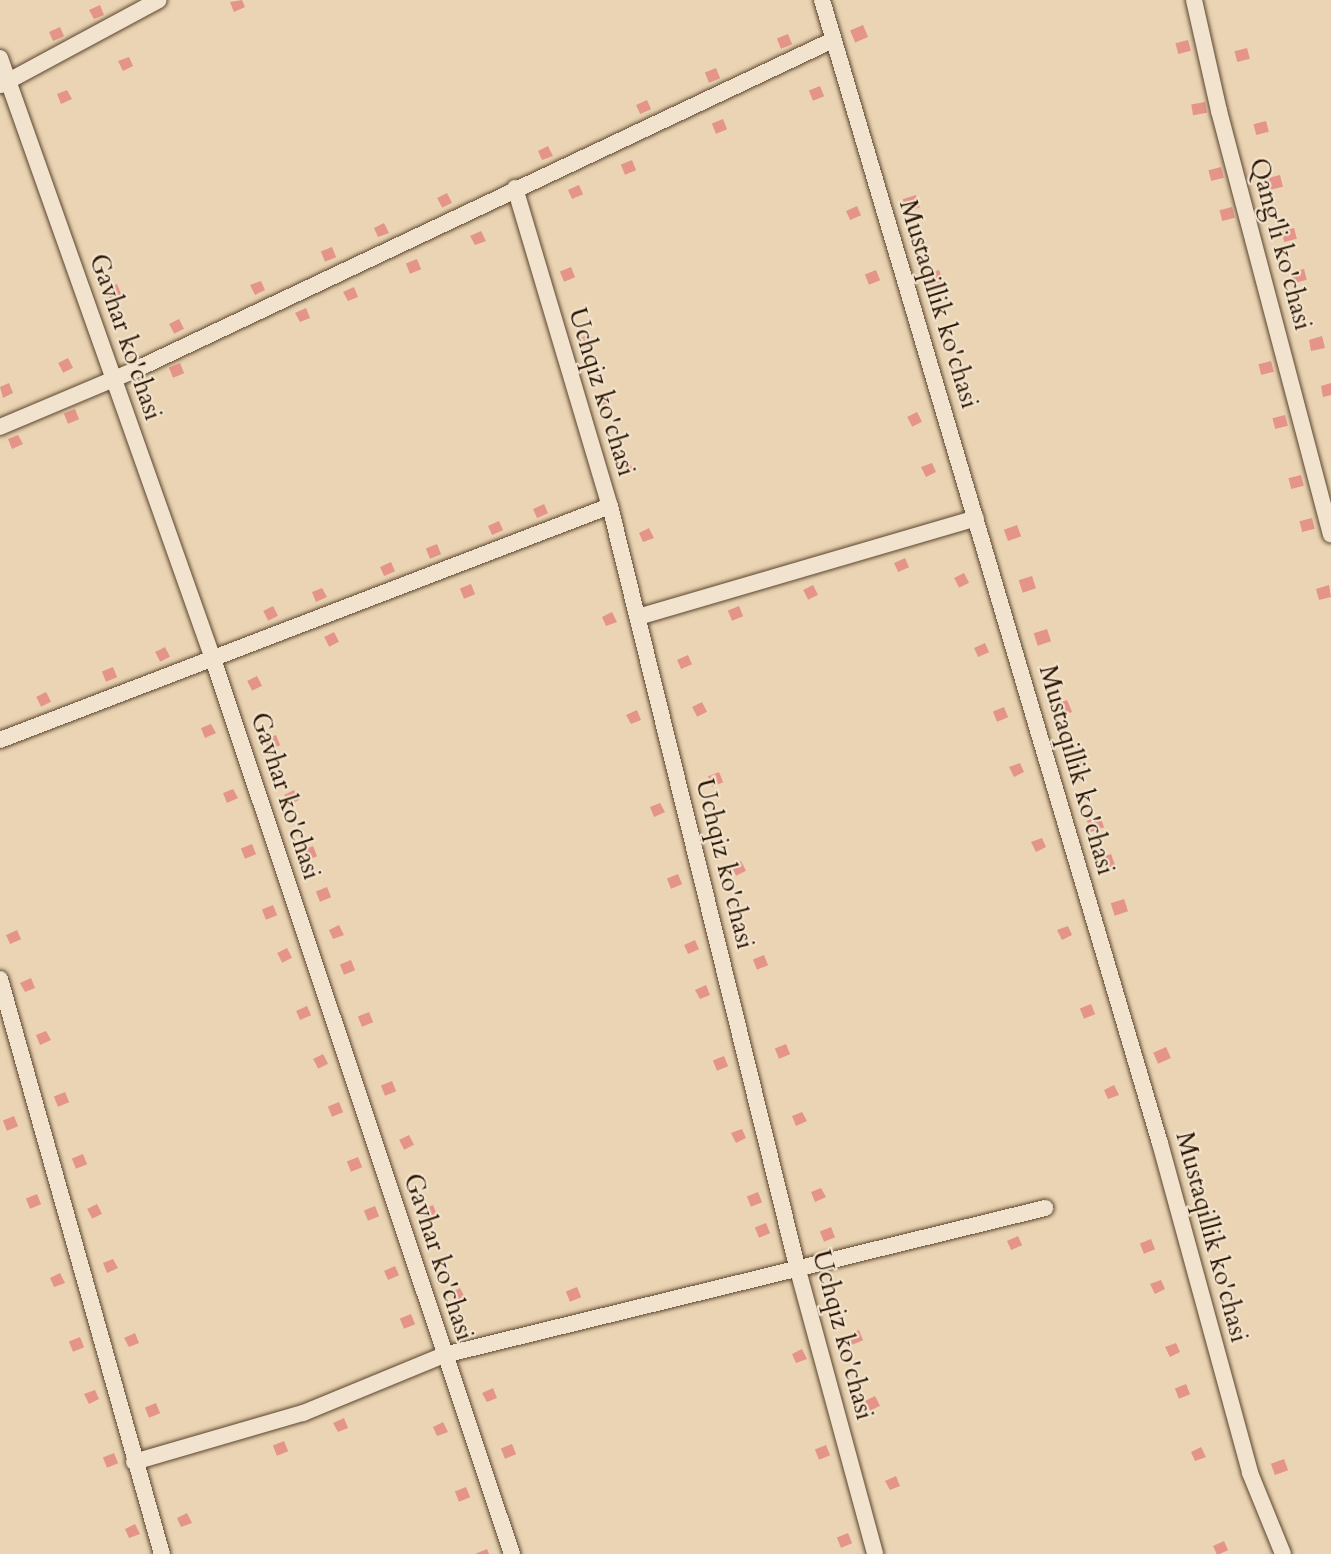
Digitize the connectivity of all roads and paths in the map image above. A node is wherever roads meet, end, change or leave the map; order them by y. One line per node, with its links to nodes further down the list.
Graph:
1 (159, 0): 6 (street)
2 (822, 0): 4 (street, Mustaqillik ko'chasi)
3 (1194, 0): 12 (street, Qang'li ko'chasi)
4 (833, 40): 7 (street); 11 (street, Mustaqillik ko'chasi)
5 (0, 58): 6 (street, Gavhar ko'chasi)
6 (4, 83): 8 (street, Gavhar ko'chasi)
7 (514, 188): 8 (street); 10 (street, Uchqiz ko'chasi)
8 (114, 380): 9 (street); 14 (street, Gavhar ko'chasi)
9 (0, 428)
10 (610, 506): 13 (street, Uchqiz ko'chasi); 14 (street)
11 (976, 518): 13 (street); 24 (street, Mustaqillik ko'chasi)
12 (1331, 534)
13 (638, 617): 18 (street, Uchqiz ko'chasi)
14 (212, 656): 15 (street); 19 (street, Gavhar ko'chasi)
15 (0, 740)
16 (0, 979): 20 (street)
17 (1045, 1208): 18 (street)
18 (798, 1270): 19 (street); 23 (street, Uchqiz ko'chasi)
19 (444, 1354): 20 (street); 22 (street, Gavhar ko'chasi)
20 (134, 1462): 21 (street)
21 (162, 1554)
22 (512, 1554)
23 (875, 1554)
24 (1283, 1554)

